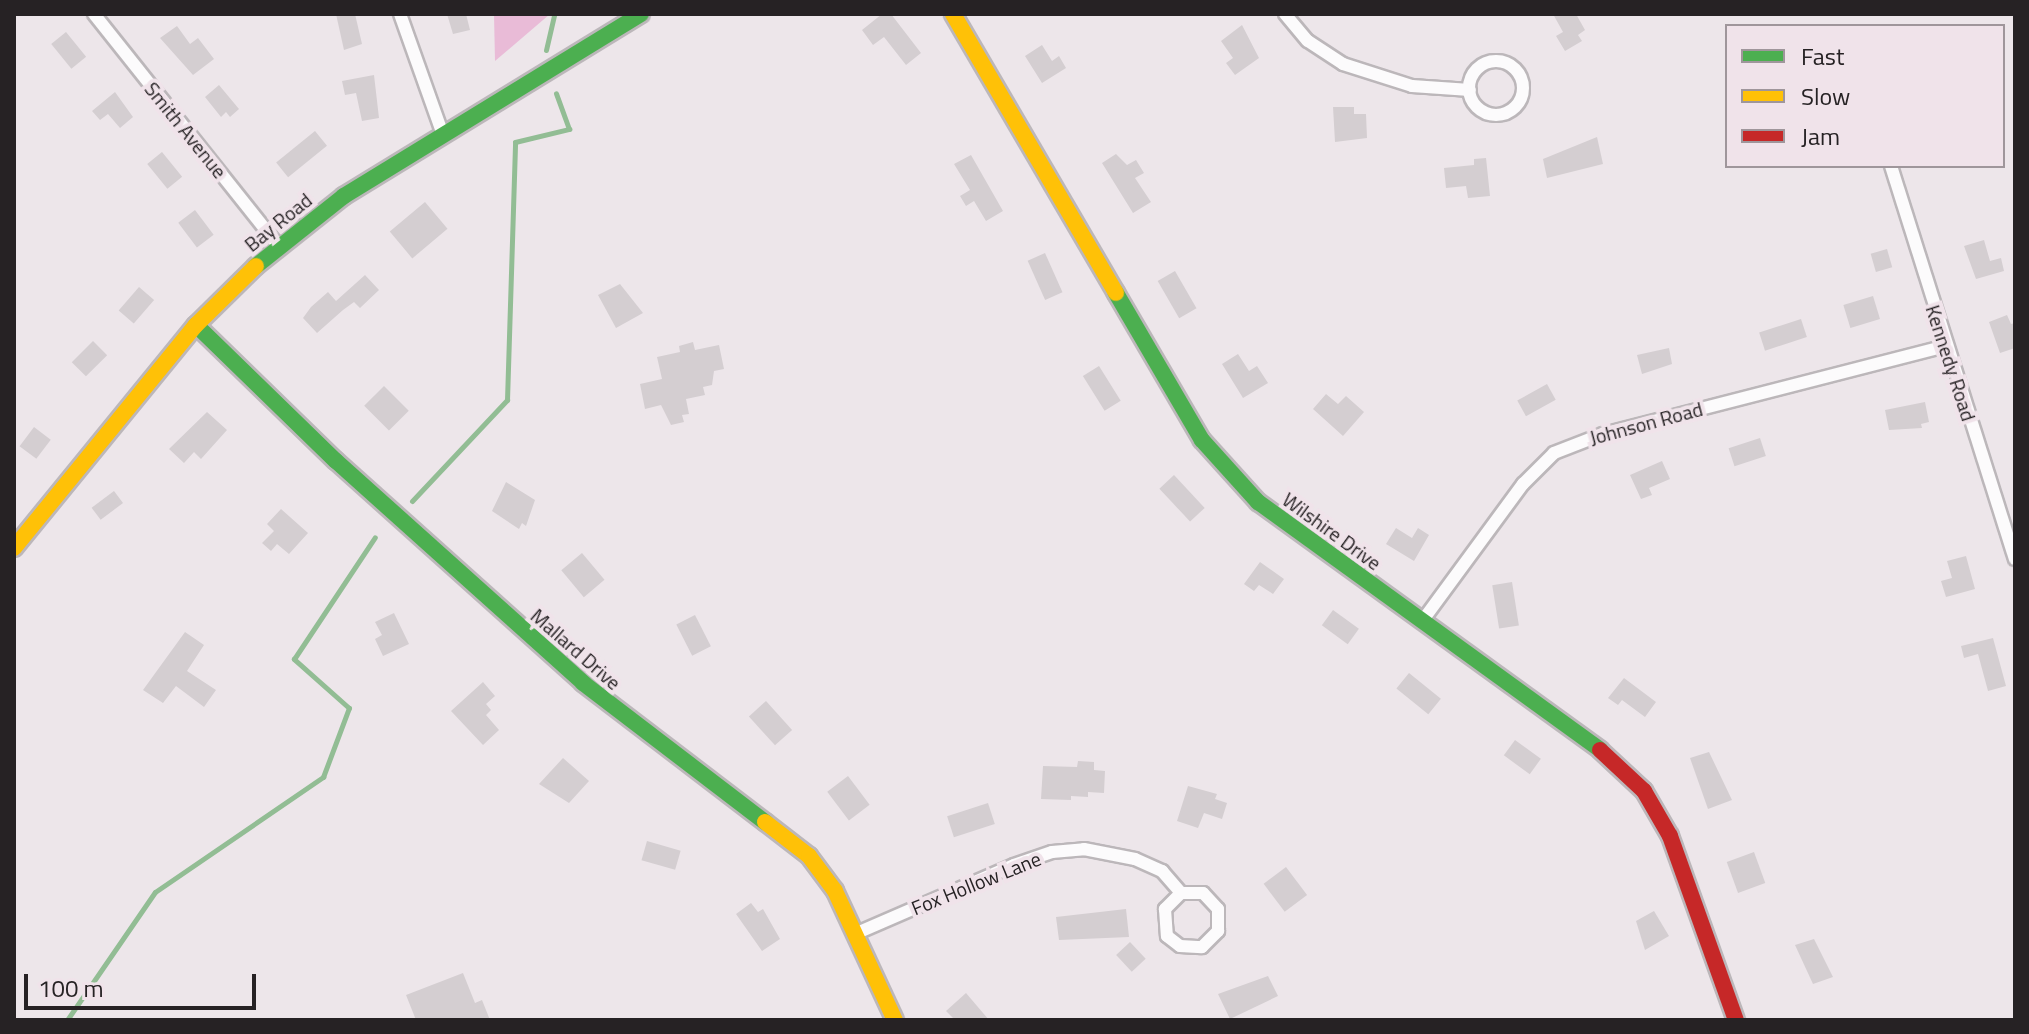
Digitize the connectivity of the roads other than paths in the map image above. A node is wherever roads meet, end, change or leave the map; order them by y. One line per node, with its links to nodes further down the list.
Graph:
1 (94, 14): 9 (street, Smith Avenue)
2 (400, 14): 7 (street)
3 (641, 14): 7 (street, Bay Road)
4 (953, 14): 14 (street, Wilshire Drive)
5 (1285, 14): 6 (street)
6 (1470, 90): 6 (street)
7 (443, 135): 9 (street, Bay Road)
8 (1892, 168): 11 (street, Kennedy Road)
9 (278, 245): 10 (street, Bay Road)
10 (196, 325): 12 (street, Bay Road); 16 (street, Mallard Drive)
11 (1945, 346): 13 (street, Kennedy Road); 14 (street, Johnson Road)
12 (14, 548)
13 (2015, 559)
14 (1423, 620): 18 (street, Wilshire Drive)
15 (1181, 893): 15 (street, Fox Hollow Lane); 16 (street, Fox Hollow Lane)
16 (857, 933): 17 (street, Mallard Drive)
17 (895, 1020)
18 (1736, 1020)

